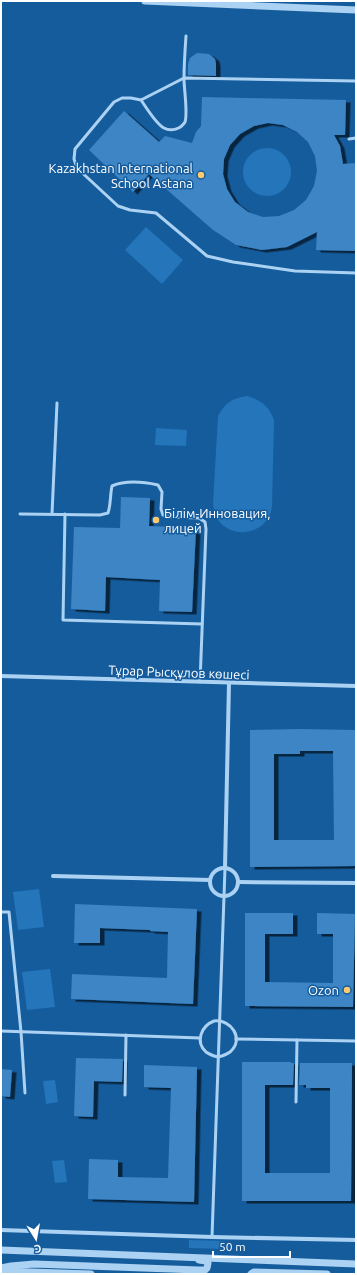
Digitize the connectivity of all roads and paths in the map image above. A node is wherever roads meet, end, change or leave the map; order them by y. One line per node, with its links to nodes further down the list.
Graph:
1 (145, 1): 2 (street)
2 (356, 10)
3 (186, 36): 4 (lane)
4 (184, 78): 5 (lane); 6 (lane); 6 (lane)
5 (356, 81)
6 (141, 100): 9 (lane)
7 (356, 138): 8 (lane)
8 (349, 139)
9 (356, 273)
10 (57, 403): 12 (lane)
11 (20, 514): 12 (lane)
12 (52, 514): 13 (lane)
13 (65, 514): 14 (lane); 14 (lane)
14 (202, 624): 16 (lane)
15 (1, 676): 16 (street, Тұрар Рысқұлов көшесі)
16 (200, 682): 17 (street, Тұрар Рысқұлов көшесі)
17 (229, 683): 18 (street, Тұрар Рысқұлов көшесі); 19 (street)
18 (356, 686)
19 (225, 868): 21 (street); 22 (street); 24 (lane)
20 (53, 876): 21 (street)
21 (210, 880): 24 (street)
22 (238, 882): 23 (street); 24 (street)
23 (356, 883)
24 (223, 896): 26 (lane)
25 (1, 912): 28 (lane)
26 (219, 1020): 30 (lane); 31 (lane); 34 (lane)
27 (1, 1031): 28 (lane)
28 (21, 1032): 29 (lane); 35 (lane)
29 (126, 1035): 30 (lane); 36 (lane)
30 (200, 1038): 34 (lane)
31 (236, 1039): 32 (lane); 34 (lane)
32 (297, 1040): 33 (lane); 37 (lane)
33 (356, 1041)
34 (218, 1057): 39 (lane)
35 (25, 1093)
36 (125, 1095)
37 (296, 1102)
38 (1, 1230): 39 (street)
39 (212, 1237): 40 (street)
40 (356, 1240)
41 (1, 1250): 42 (street)
42 (188, 1258): 43 (street); 44 (street)
43 (356, 1264)
44 (1, 1268)
45 (1, 1271): 46 (street)
46 (18, 1273): 47 (street)
47 (91, 1274)
48 (251, 1274): 49 (street)
49 (327, 1274)

